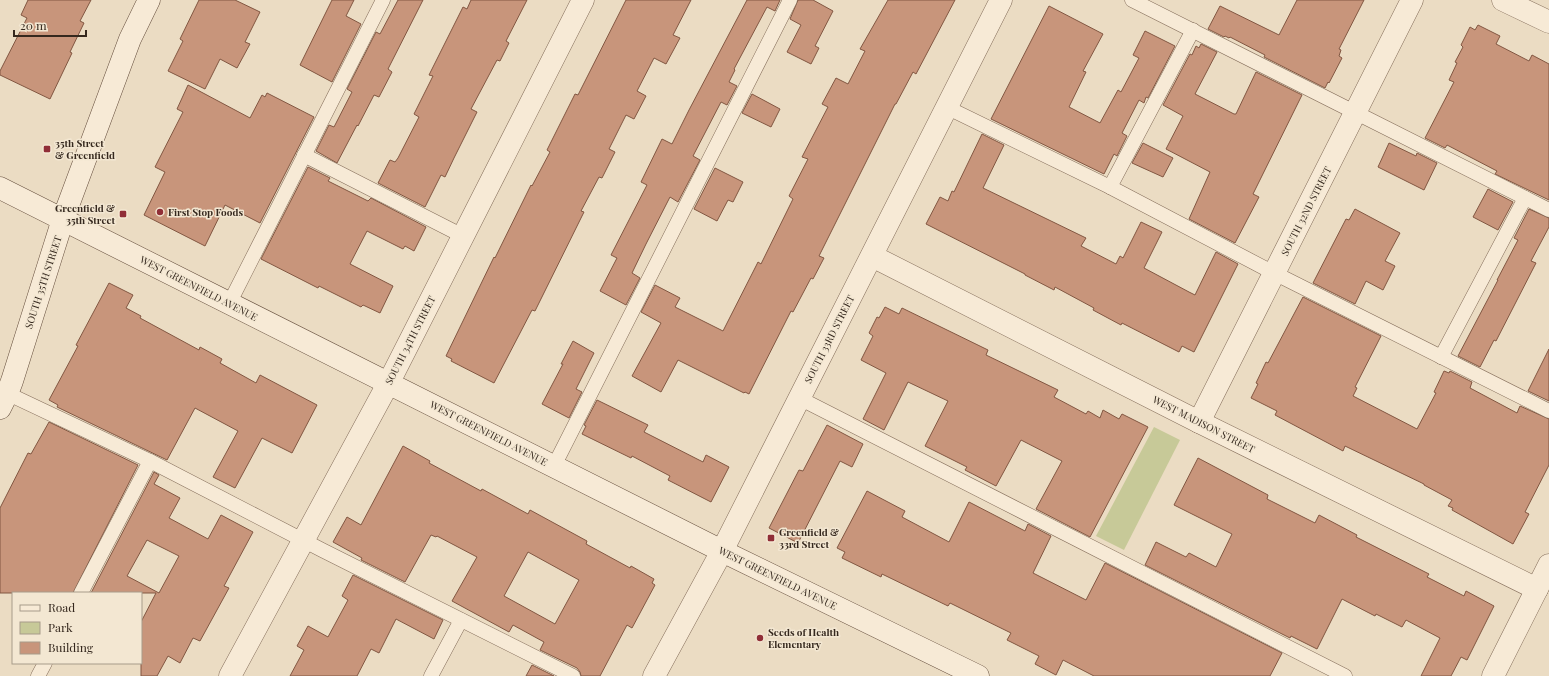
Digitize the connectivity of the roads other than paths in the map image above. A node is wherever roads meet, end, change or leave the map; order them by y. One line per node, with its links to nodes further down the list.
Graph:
1 (150, 0): 18 (street, SOUTH 35TH STREET)
2 (383, 0): 13 (lane)
3 (583, 0): 19 (street, SOUTH 34TH STREET)
4 (790, 0): 30 (lane)
5 (1001, 0): 11 (street, SOUTH 33RD STREET)
6 (1132, 0): 10 (lane)
7 (1412, 0): 12 (street, SOUTH 32ND STREET)
8 (1504, 0): 9 (street)
9 (1549, 22)
10 (1193, 30): 12 (lane); 14 (lane)
11 (946, 107): 14 (lane); 20 (street, SOUTH 33RD STREET)
12 (1356, 112): 16 (lane); 21 (street, SOUTH 32ND STREET)
13 (304, 154): 19 (lane); 22 (lane)
14 (1110, 187): 21 (lane)
15 (0, 188): 18 (street, WEST GREENFIELD AVENUE)
16 (1525, 198): 17 (lane); 23 (lane)
17 (1549, 210)
18 (63, 220): 22 (street, WEST GREENFIELD AVENUE); 25 (street, SOUTH 35TH STREET)
19 (464, 236): 24 (street, SOUTH 34TH STREET)
20 (872, 256): 26 (street, SOUTH 33RD STREET); 28 (street, WEST MADISON STREET)
21 (1274, 273): 23 (lane); 28 (street, SOUTH 32ND STREET)
22 (229, 304): 24 (street, WEST GREENFIELD AVENUE)
23 (1441, 357): 27 (lane)
24 (389, 382): 30 (street, WEST GREENFIELD AVENUE); 31 (street, SOUTH 34TH STREET)
25 (2, 397): 29 (lane)
26 (799, 398): 32 (street, SOUTH 33RD STREET); 44 (lane)
27 (1549, 411)
28 (1199, 422): 34 (street, WEST MADISON STREET)
29 (150, 460): 31 (lane); 35 (lane)
30 (554, 466): 32 (street, WEST GREENFIELD AVENUE)
31 (303, 540): 36 (lane); 39 (street, SOUTH 34TH STREET)
32 (722, 551): 42 (street, SOUTH 33RD STREET); 43 (street, WEST GREENFIELD AVENUE)
33 (1549, 565): 34 (street)
34 (1537, 589): 45 (street)
35 (82, 592)
36 (461, 620): 40 (lane); 41 (lane)
37 (44, 664): 38 (lane)
38 (38, 676)
39 (230, 676)
40 (431, 676)
41 (573, 676)
42 (654, 676)
43 (978, 676)
44 (1345, 676)
45 (1493, 676)

